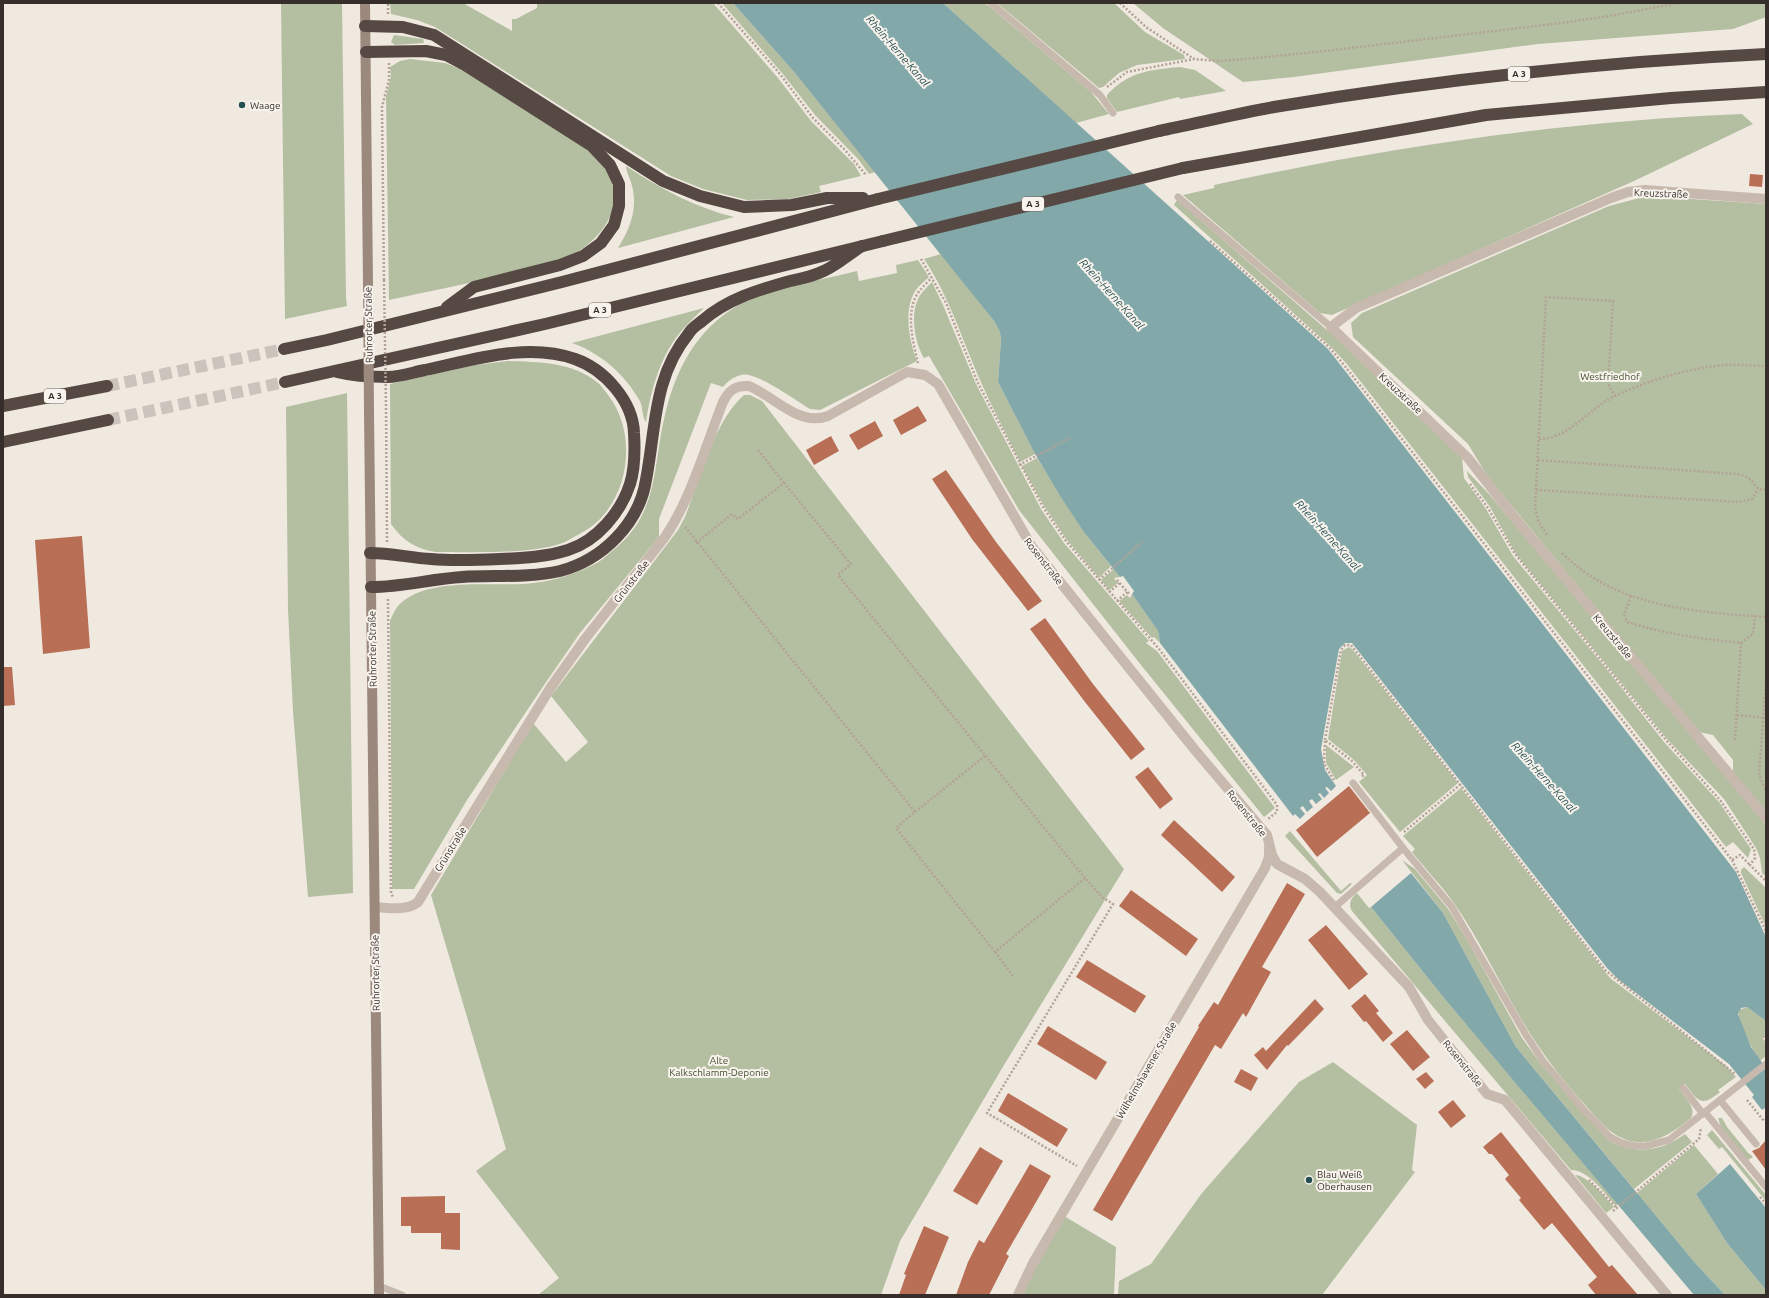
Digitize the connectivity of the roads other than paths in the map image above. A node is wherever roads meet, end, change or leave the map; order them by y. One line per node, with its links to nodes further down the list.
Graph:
1 (365, 3): 3 (main road, Ruhrorter Straße)
2 (991, 3): 7 (lane)
3 (365, 26): 4 (main road, Ruhrorter Straße); 9 (highway)
4 (366, 52): 12 (highway); 22 (main road, Ruhrorter Straße, bridge)
5 (1766, 54): 9 (highway, A 3, bridge)
6 (1766, 92): 11 (highway, A 3, bridge)
7 (1113, 113)
8 (1178, 197): 13 (lane)
9 (878, 198): 12 (highway, A 3)
10 (1766, 199): 13 (street, Kreuzstraße)
11 (862, 246): 15 (highway, A 3); 23 (highway)
12 (441, 311): 14 (highway, A 3)
13 (1331, 327): 25 (street, Kreuzstraße)
14 (284, 349)
15 (337, 372): 17 (highway, A 3); 22 (highway)
16 (921, 373): 26 (street, Rosenstraße); 29 (street, Grünstraße)
17 (285, 382)
18 (107, 386): 19 (highway, A 3)
19 (3, 406)
20 (108, 420): 21 (highway)
21 (3, 442)
22 (370, 553): 23 (main road, Ruhrorter Straße)
23 (371, 587): 29 (main road, Ruhrorter Straße)
24 (1353, 783): 27 (lane)
25 (1766, 818)
26 (1269, 844): 28 (street, Rosenstraße); 38 (street, Wilhelmshavener Straße)
27 (1403, 848): 28 (lane); 33 (lane)
28 (1336, 906): 39 (street, Rosenstraße)
29 (375, 907): 36 (main road, Ruhrorter Straße)
30 (1766, 1064): 32 (lane)
31 (1683, 1088): 33 (lane)
32 (1720, 1100): 33 (lane); 34 (lane)
33 (1704, 1113): 35 (lane)
34 (1756, 1144)
35 (1766, 1187)
36 (379, 1290): 37 (lane)
37 (402, 1295)
38 (1018, 1295)
39 (1667, 1295)

